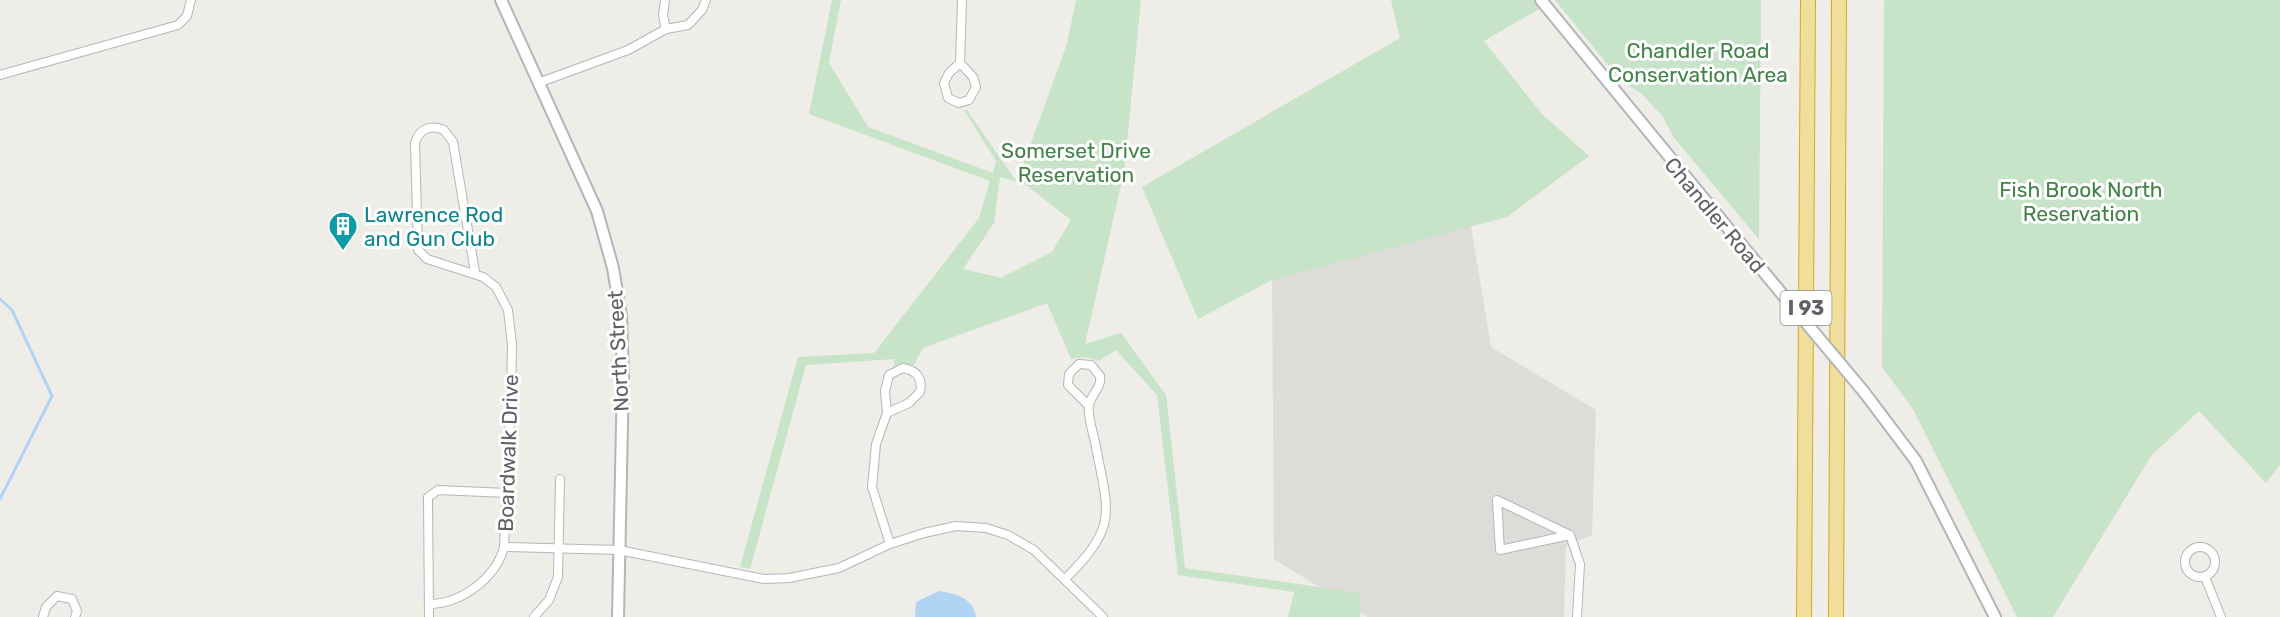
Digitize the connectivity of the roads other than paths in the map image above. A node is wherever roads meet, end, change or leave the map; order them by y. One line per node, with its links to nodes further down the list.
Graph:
1 (191, 0): 11 (street)
2 (501, 0): 12 (street, North Street)
3 (665, 0): 9 (street)
4 (706, 0): 9 (street)
5 (962, 0): 10 (street)
6 (1541, 0): 35 (street, Chandler Road, bridge)
7 (1808, 0): 33 (highway, I 93)
8 (1839, 0): 34 (highway, I 93)
9 (666, 29): 12 (street)
10 (960, 63): 10 (street)
11 (0, 75)
12 (538, 83): 22 (street, North Street)
13 (475, 272): 13 (street, Boardwalk Drive); 17 (street, Boardwalk Drive)
14 (1089, 406): 14 (street); 24 (street)
15 (887, 413): 15 (street); 19 (street)
16 (560, 479): 21 (street)
17 (507, 493): 20 (street, Boardwalk Drive); 25 (street)
18 (1570, 535): 18 (street); 32 (street)
19 (890, 544): 22 (street); 24 (street)
20 (504, 547): 21 (street); 25 (street, Boardwalk Drive)
21 (558, 548): 22 (street); 29 (street)
22 (619, 550): 30 (street, North Street)
23 (2205, 576): 23 (street); 36 (street)
24 (1065, 579): 31 (street)
25 (429, 604): 28 (street)
26 (43, 617): 27 (street)
27 (75, 617)
28 (429, 617)
29 (534, 617)
30 (618, 617)
31 (1103, 617)
32 (1577, 617)
33 (1804, 617)
34 (1836, 617)
35 (1995, 617)
36 (2222, 617)

